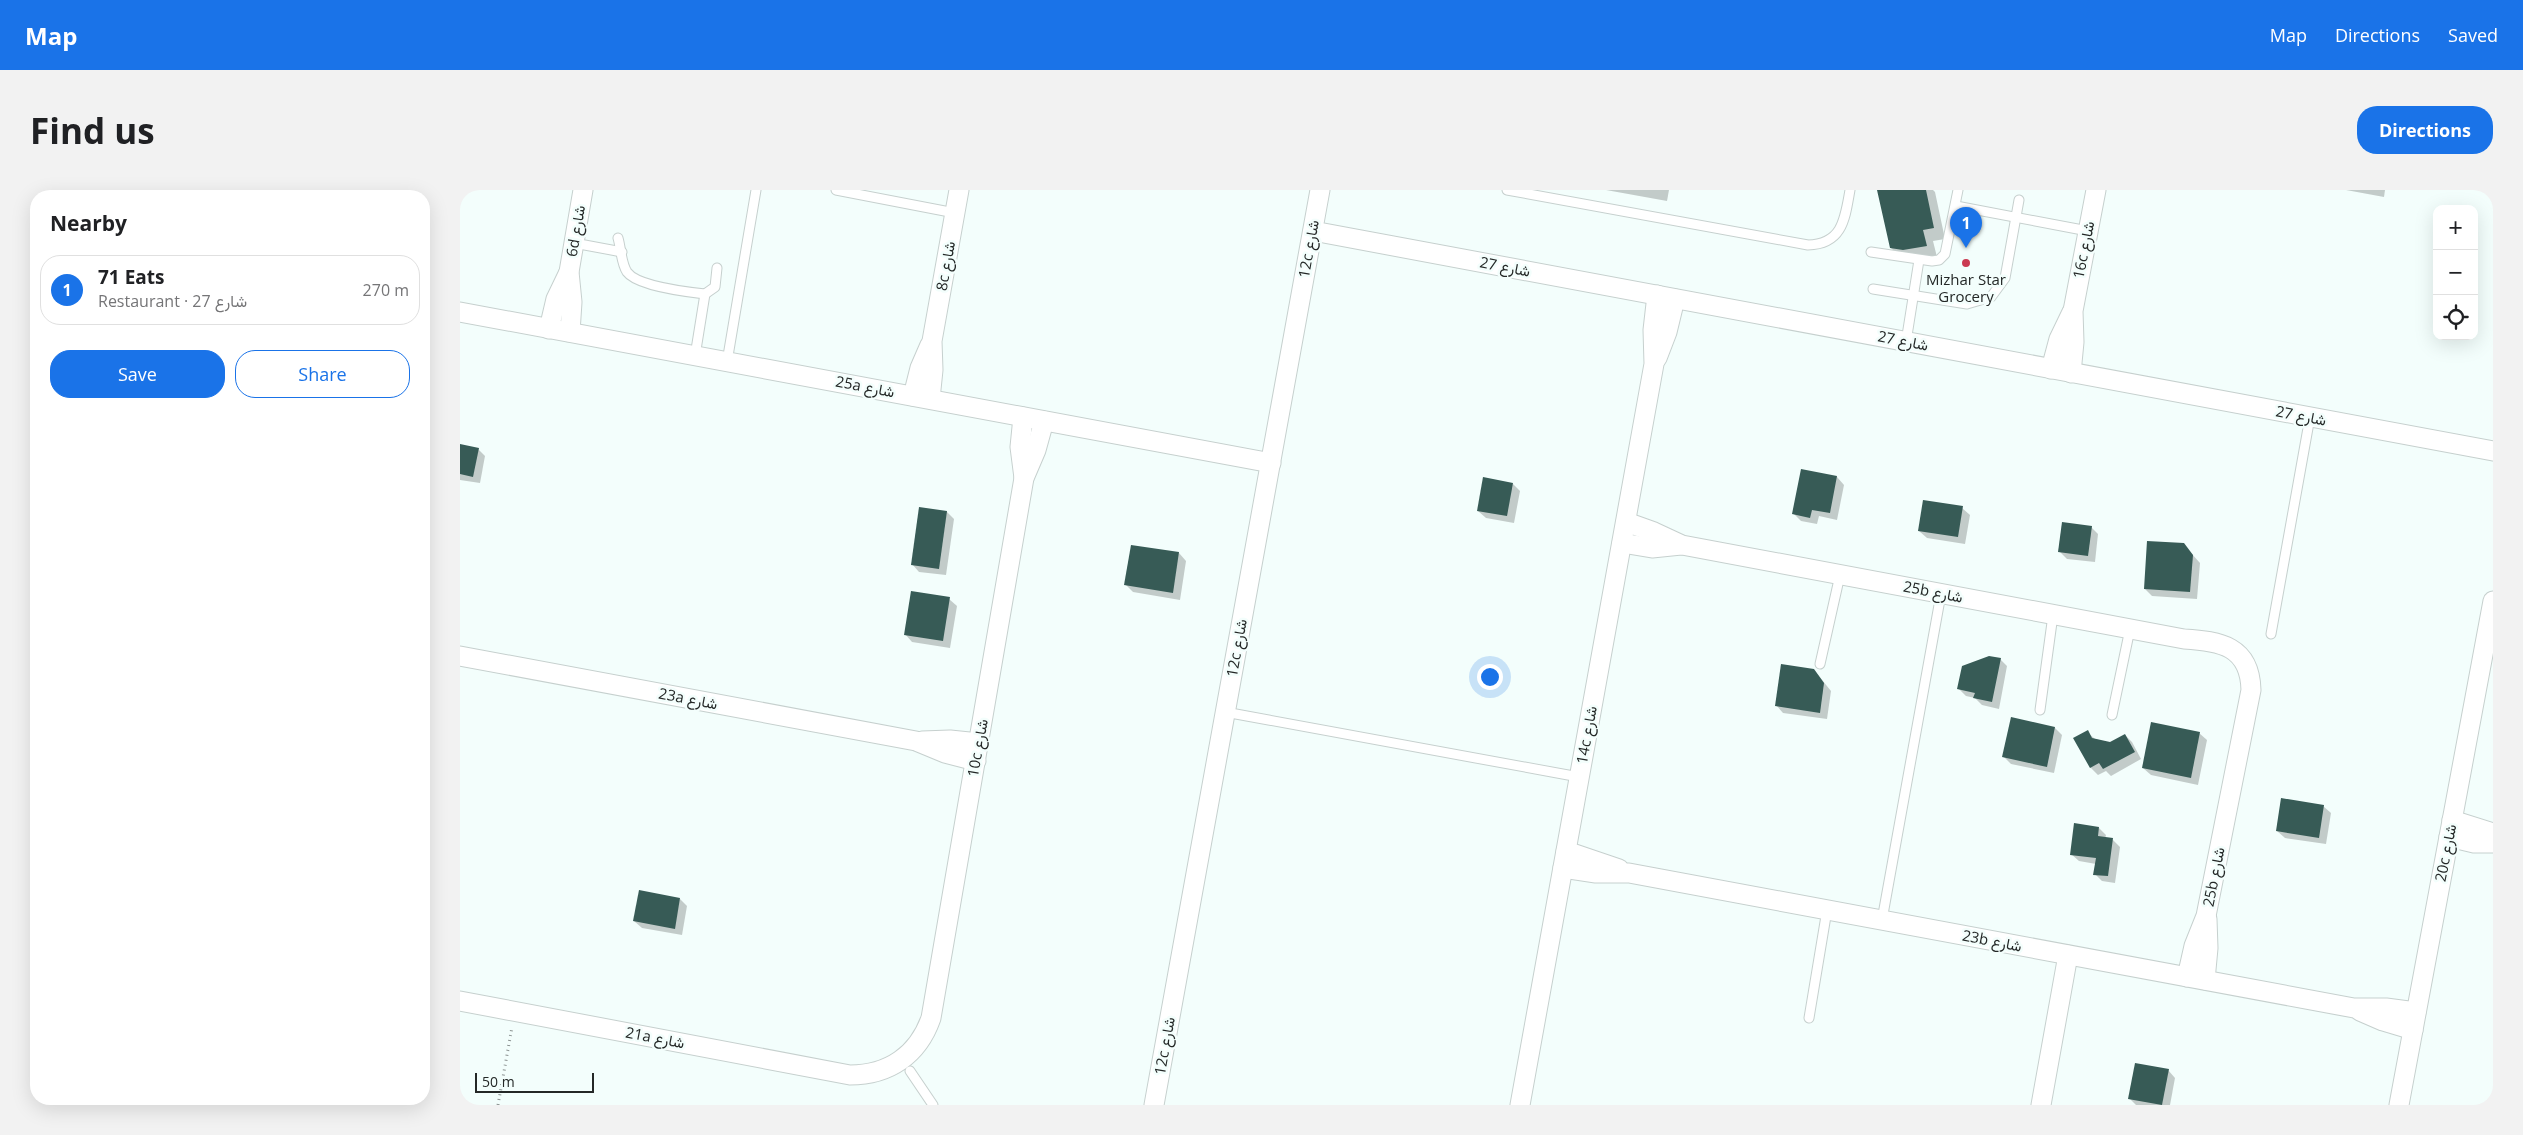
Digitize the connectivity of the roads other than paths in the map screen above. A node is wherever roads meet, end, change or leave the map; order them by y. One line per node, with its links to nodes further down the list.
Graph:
1 (583, 190): 17 (street, 6d شارع)
2 (756, 190): 33 (lane)
3 (836, 190): 12 (lane)
4 (959, 190): 12 (street, 8c شارع)
5 (1320, 190): 14 (street, 12c شارع)
6 (1507, 190): 7 (lane)
7 (1850, 190)
8 (1958, 190): 11 (lane)
9 (2096, 190): 15 (street, 16c شارع)
10 (2019, 200): 13 (lane)
11 (1956, 206): 13 (lane); 20 (lane)
12 (955, 213): 36 (street, 8c شارع)
13 (2016, 217): 15 (lane); 25 (lane)
14 (1313, 231): 26 (street, شارع 27); 41 (street, 12c شارع)
15 (2088, 231): 27 (street, 16c شارع)
16 (618, 238): 18 (lane)
17 (574, 243): 18 (lane); 22 (street, 6d شارع)
18 (622, 252): 24 (lane)
19 (1871, 252): 20 (lane)
20 (1919, 260): 25 (lane)
21 (717, 268): 24 (lane)
22 (569, 272): 29 (street, 6d شارع); 30 (street, 6d شارع)
23 (1873, 289): 25 (lane)
24 (705, 294): 32 (lane)
25 (1913, 295): 31 (lane)
26 (1666, 297): 31 (street, شارع 27); 43 (street, 14c شارع)
27 (2073, 311): 34 (street, 16c شارع); 35 (street, 16c شارع)
28 (460, 312): 29 (street, 25a شارع)
29 (549, 328): 30 (street, 25a شارع)
30 (570, 332): 32 (street, 25a شارع)
31 (1906, 342): 34 (street, شارع 27)
32 (695, 356): 33 (street, 25a شارع)
33 (727, 362): 36 (street, 25a شارع)
34 (2051, 369): 35 (street, شارع 27)
35 (2071, 373): 38 (street, شارع 27)
36 (922, 398): 37 (street, 25a شارع)
37 (1023, 417): 39 (street, 25a شارع); 42 (street, 10c شارع)
38 (2310, 417): 40 (street, شارع 27); 51 (lane)
39 (1044, 420): 41 (street, 25a شارع); 42 (street, 10c شارع)
40 (2493, 451)
41 (1271, 463): 55 (street, 12c شارع)
42 (1024, 478): 57 (street, 10c شارع)
43 (1626, 522): 44 (street, 14c شارع); 45 (street, 25b شارع)
44 (1622, 544): 45 (street, 25b شارع); 58 (street, 14c شارع)
45 (1682, 545): 46 (street, 25b شارع)
46 (1840, 575): 47 (street, 25b شارع); 53 (lane)
47 (1941, 594): 49 (street, 25b شارع); 64 (lane)
48 (2493, 601): 59 (street, 20c شارع)
49 (2053, 614): 50 (street, 25b شارع); 54 (lane)
50 (2130, 629): 56 (lane); 66 (street, 25b شارع)
51 (2271, 634)
52 (460, 656): 57 (street, 23a شارع)
53 (1820, 664)
54 (2040, 710)
55 (1226, 712): 58 (lane); 72 (street, 12c شارع)
56 (2112, 715)
57 (977, 752): 70 (street, 10c شارع)
58 (1579, 777): 62 (street, 14c شارع)
59 (2451, 828): 60 (street); 61 (street); 69 (street, 20c شارع)
60 (2493, 833)
61 (2493, 843)
62 (1565, 860): 63 (street, 23b شارع); 73 (street, 14c شارع)
63 (1827, 910): 64 (street, 23b شارع); 68 (lane)
64 (1882, 920): 65 (street, 23b شارع)
65 (2068, 955): 66 (street, 23b شارع); 74 (street)
66 (2196, 979): 69 (street, 23b شارع)
67 (460, 1000): 70 (street, 21a شارع)
68 (1809, 1018)
69 (2415, 1021): 75 (street, 20c شارع)
70 (906, 1065): 71 (lane)
71 (933, 1105)
72 (1154, 1105)
73 (1520, 1105)
74 (2041, 1105)
75 (2399, 1105)

